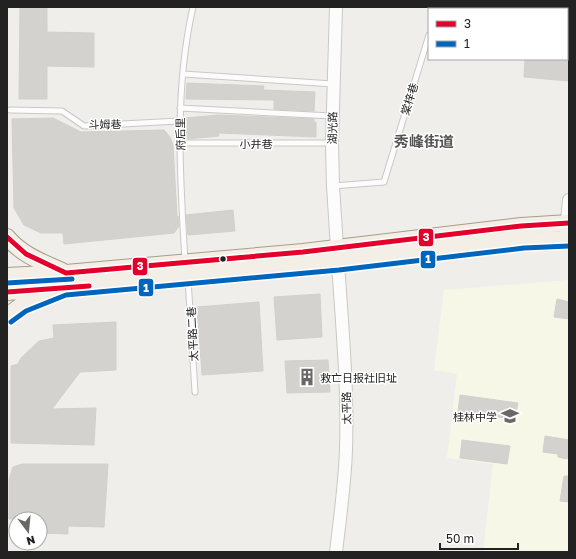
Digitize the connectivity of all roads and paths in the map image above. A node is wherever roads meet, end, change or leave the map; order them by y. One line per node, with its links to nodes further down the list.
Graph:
1 (194, 7): 4 (lane, 府后里)
2 (336, 7): 5 (street, 湖光路)
3 (428, 38): 12 (lane, 棠梓巷)
4 (183, 74): 5 (lane); 6 (lane, 府后里)
5 (333, 84): 8 (street, 湖光路)
6 (180, 108): 8 (lane); 9 (lane, 府后里)
7 (10, 110): 9 (lane, 斗姆巷)
8 (332, 116): 11 (street, 湖光路)
9 (179, 121): 10 (lane, 府后里)
10 (180, 143): 11 (lane, 小井巷); 17 (lane, 府后里)
11 (332, 144): 12 (street, 湖光路)
12 (333, 186): 16 (street, 湖光路)
13 (569, 200): 14 (street)
14 (567, 231): 16 (main road)
15 (7, 237): 19 (main road)
16 (338, 256): 17 (main road); 23 (street, 太平路)
17 (186, 269): 19 (main road); 22 (lane, 太平路二巷)
18 (7, 276): 19 (main road)
19 (65, 280): 20 (main road); 21 (main road)
20 (7, 292)
21 (7, 316)
22 (195, 392)
23 (336, 552)

